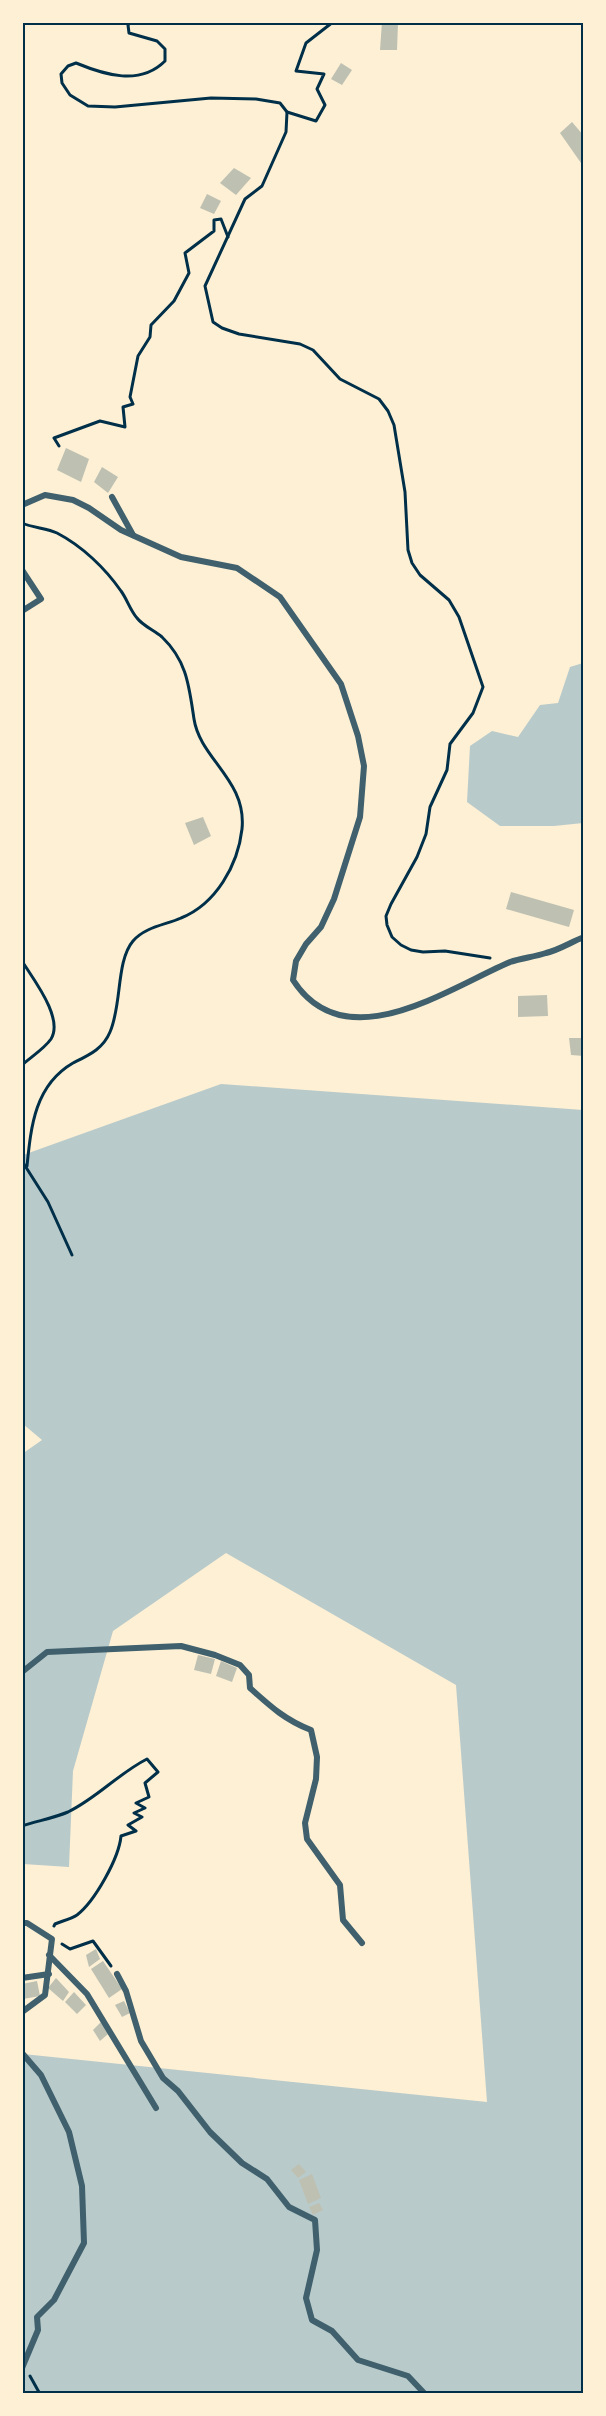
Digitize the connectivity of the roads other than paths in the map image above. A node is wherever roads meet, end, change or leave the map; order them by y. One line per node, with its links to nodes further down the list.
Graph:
1 (112, 497): 3 (street)
2 (22, 505): 3 (street)
3 (134, 536): 6 (street)
4 (22, 570): 5 (street)
5 (22, 611)
6 (584, 937)
7 (22, 1672): 9 (street)
8 (22, 1923): 10 (street)
9 (362, 1943)
10 (49, 1955): 11 (street); 16 (street)
11 (48, 1974): 13 (street); 14 (street)
12 (117, 1974): 18 (street)
13 (22, 1978)
14 (22, 2012)
15 (22, 2052): 17 (street)
16 (156, 2108)
17 (23, 2368)
18 (425, 2394)

